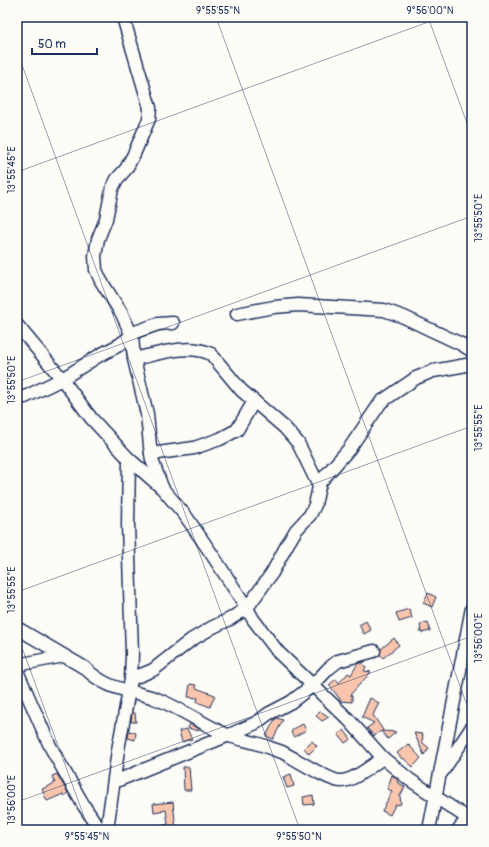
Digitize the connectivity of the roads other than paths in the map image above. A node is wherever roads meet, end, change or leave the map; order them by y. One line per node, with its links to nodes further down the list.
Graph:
1 (123, 17): 5 (street)
2 (237, 314): 7 (street)
3 (173, 323): 5 (street)
4 (17, 325): 10 (street)
5 (132, 336): 6 (street); 8 (street)
6 (119, 345): 8 (street); 10 (street)
7 (472, 351)
8 (134, 359): 12 (street); 13 (street)
9 (472, 364): 15 (street)
10 (62, 379): 11 (street); 14 (street)
11 (17, 397)
12 (254, 401): 13 (street); 15 (street)
13 (151, 454): 16 (street)
14 (129, 459): 16 (street); 24 (street)
15 (320, 486): 17 (street)
16 (162, 488): 17 (street)
17 (247, 608): 24 (street); 25 (street)
18 (472, 608): 30 (street)
19 (17, 628): 21 (street)
20 (374, 651): 25 (street)
21 (64, 656): 22 (street); 26 (street)
22 (17, 665)
23 (17, 670): 34 (street)
24 (131, 680): 26 (street)
25 (313, 686): 28 (street); 29 (street)
26 (130, 692): 28 (street); 31 (street)
27 (472, 727): 30 (street)
28 (228, 736): 29 (street); 31 (street)
29 (383, 758): 32 (street)
30 (439, 776): 32 (street)
31 (114, 782): 35 (street)
32 (435, 796): 33 (street); 36 (street)
33 (470, 819): 37 (street)
34 (100, 830)
35 (107, 830)
36 (429, 830)
37 (458, 830)

